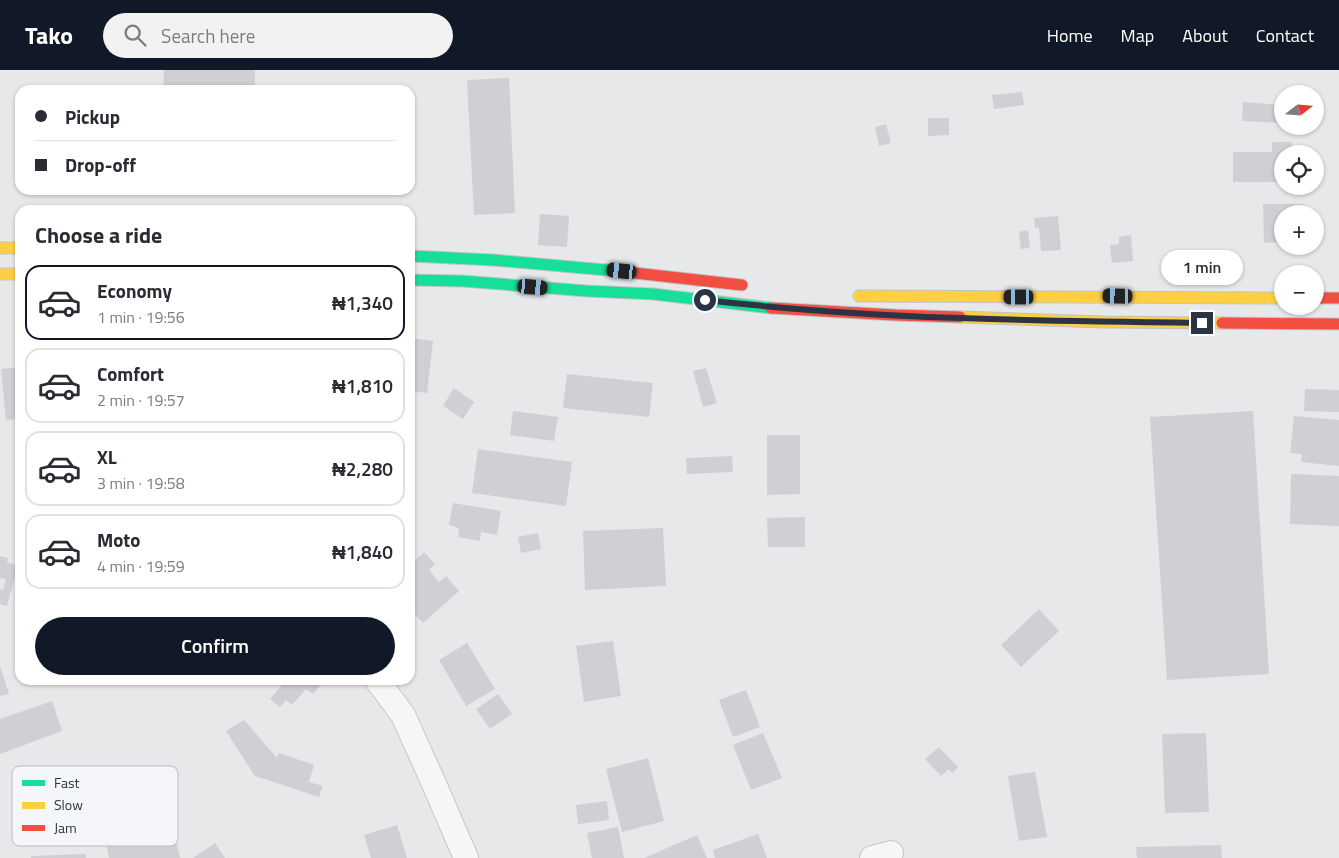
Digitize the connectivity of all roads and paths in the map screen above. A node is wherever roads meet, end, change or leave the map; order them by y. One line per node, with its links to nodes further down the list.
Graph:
1 (0, 248): 2 (main road)
2 (15, 248)
3 (415, 256): 7 (main road)
4 (0, 274): 5 (main road)
5 (15, 274)
6 (415, 280): 12 (main road)
7 (756, 287)
8 (846, 295): 9 (main road)
9 (1274, 298)
10 (1324, 298): 11 (main road)
11 (1339, 298)
12 (1339, 324)
13 (381, 685): 14 (street)
14 (466, 858)

